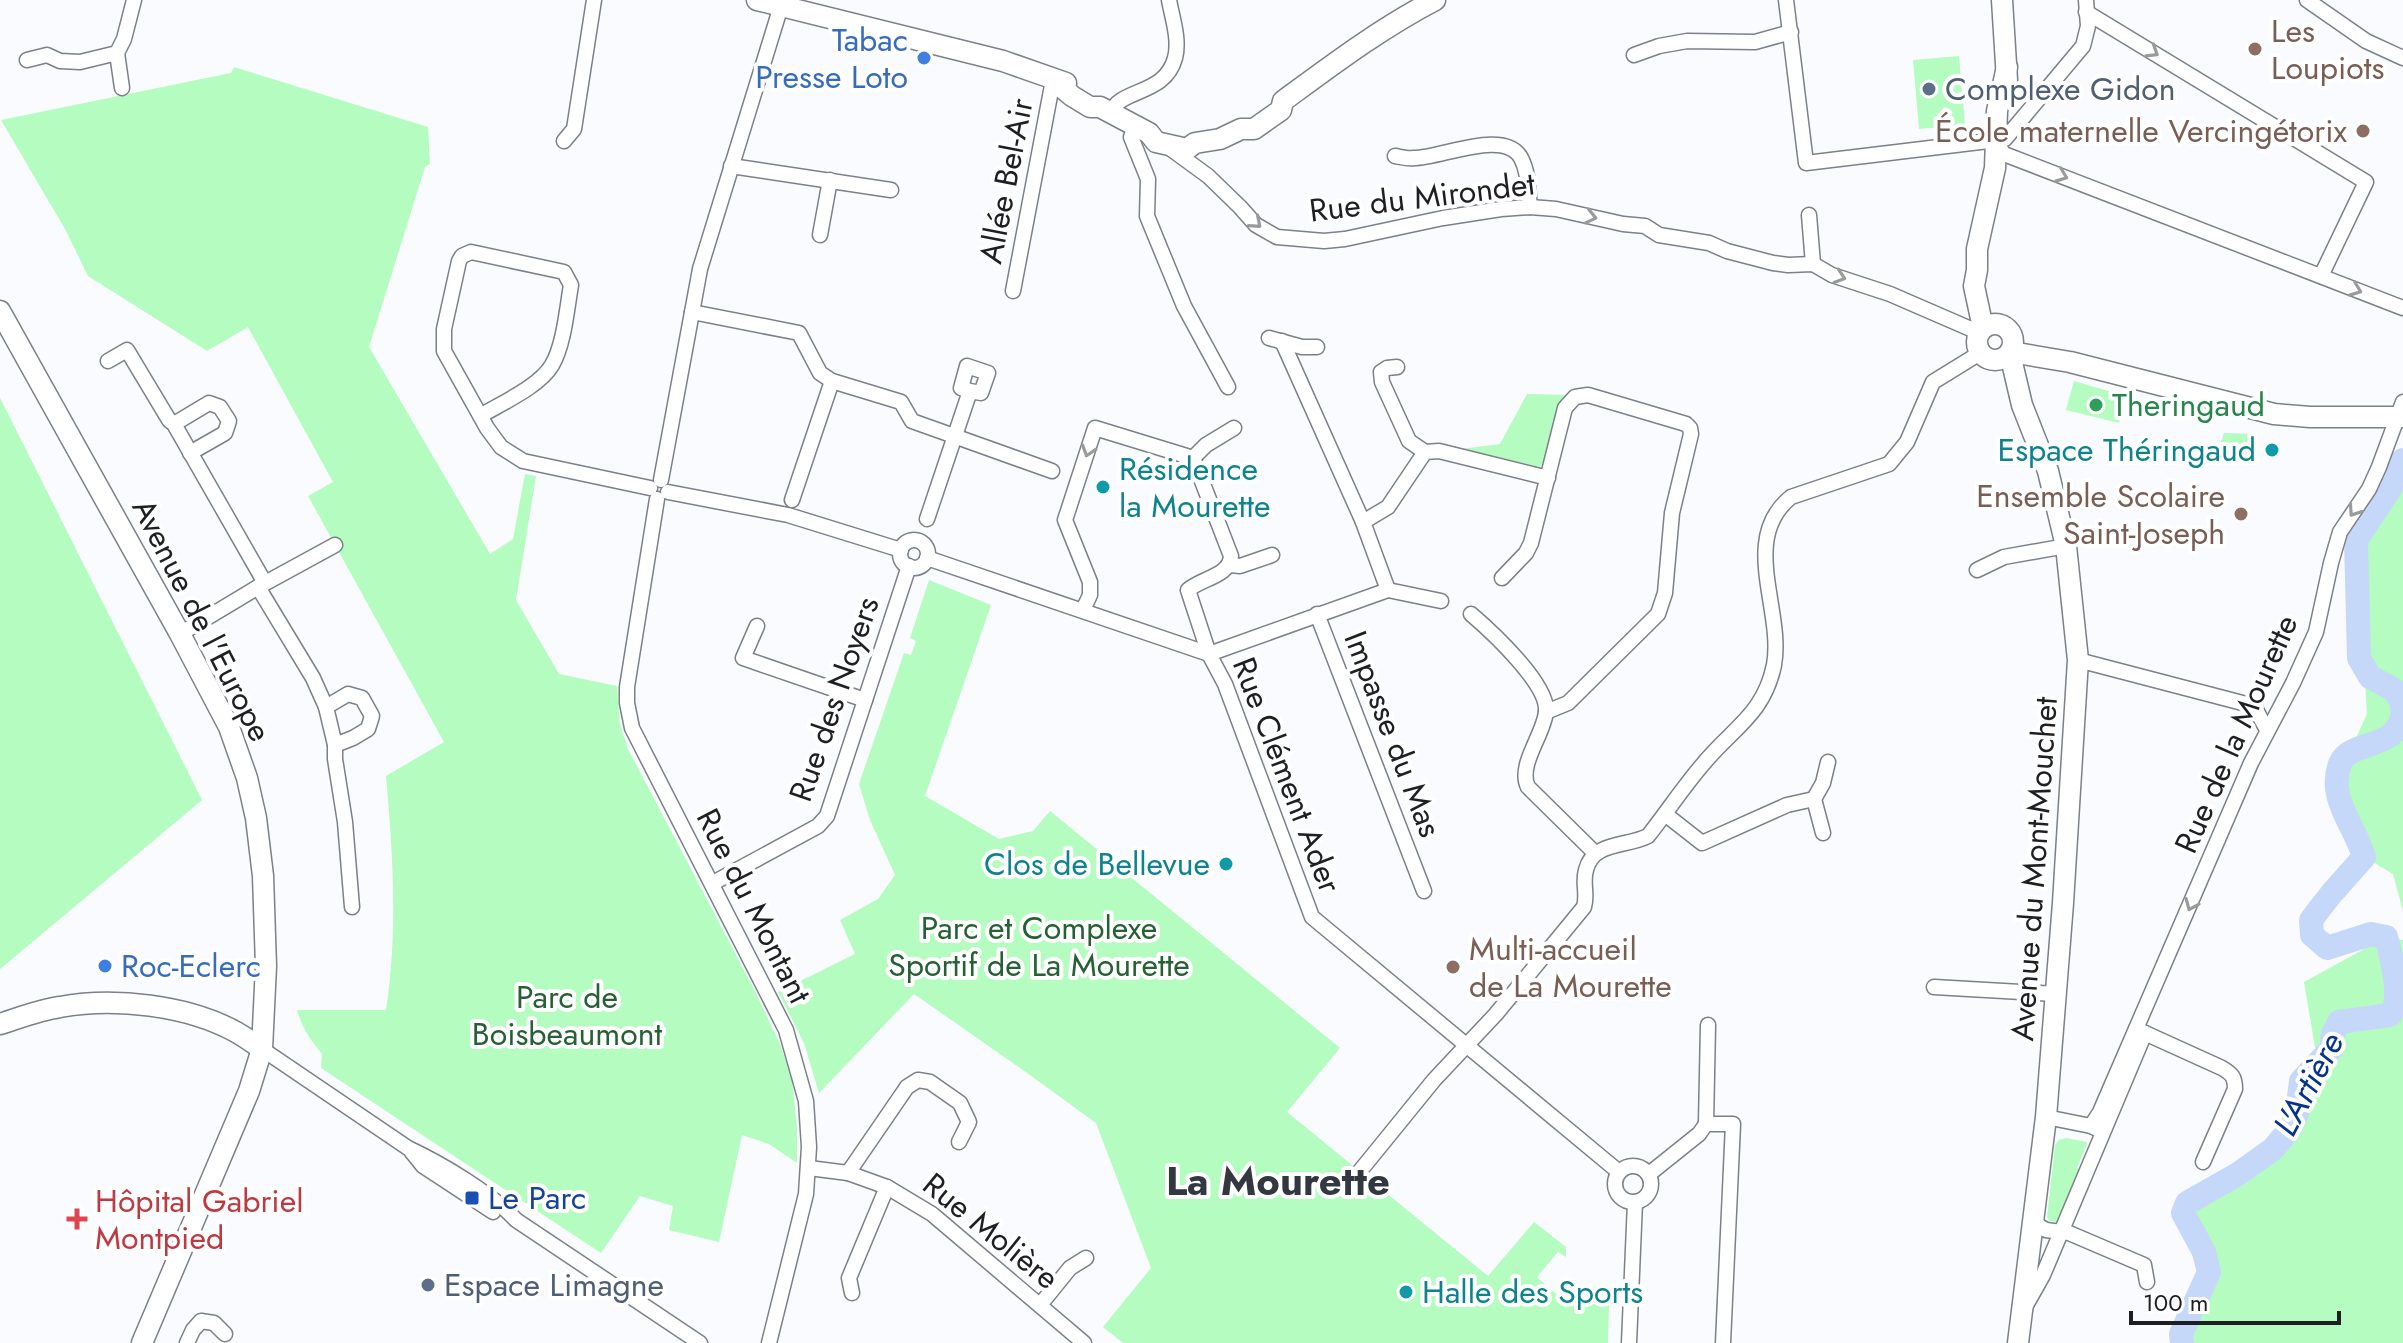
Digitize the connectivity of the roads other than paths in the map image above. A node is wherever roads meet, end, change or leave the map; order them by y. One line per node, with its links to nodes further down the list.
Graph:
1 (134, 0): 12 (street)
2 (594, 0): 20 (street)
3 (757, 0): 9 (main road)
4 (1169, 0): 18 (street)
5 (1435, 0): 21 (main road)
6 (1786, 0): 11 (street)
7 (2002, 0): 23 (main road, Avenue du Mont-Mouchet)
8 (2307, 0): 14 (street)
9 (781, 6): 16 (main road); 25 (street, Rue du Montant)
10 (2086, 6): 23 (street); 33 (street, one-way to 33)
11 (1791, 32): 13 (street); 23 (street)
12 (117, 53): 15 (street); 17 (street)
13 (1634, 55)
14 (2403, 58)
15 (27, 60)
16 (1053, 80): 18 (main road); 34 (street, Allée Bel-Air)
17 (122, 88)
18 (1106, 110): 19 (main road)
19 (1142, 130): 21 (main road); 22 (main road); 46 (street)
20 (564, 141)
21 (1195, 143): 22 (main road); 26 (street)
22 (1166, 146): 26 (street, Rue du Mirondet)
23 (2000, 150): 33 (street, one-way to 33); 38 (main road, Avenue du Mont-Mouchet)
24 (1395, 156): 29 (street)
25 (731, 166): 27 (street); 37 (street, Rue du Montant)
26 (1200, 169): 29 (street, Rue du Mirondet, one-way to 29)
27 (830, 180): 28 (street); 31 (street)
28 (891, 190)
29 (1530, 207): 32 (street, Rue du Mirondet, one-way to 32)
30 (1809, 215): 32 (street)
31 (820, 235)
32 (1813, 264): 38 (street, Rue du Mirondet, one-way to 38)
33 (2321, 276): 35 (street, one-way to 35)
34 (1013, 291)
35 (2403, 308)
36 (0, 311): 78 (main road, Avenue de l'Europe)
37 (692, 312): 45 (street); 58 (street, Rue du Montant)
38 (1997, 343): 40 (main road); 42 (main road); 47 (main road, Avenue du Mont-Mouchet); 88 (street)
39 (1317, 347): 61 (street)
40 (2043, 357): 42 (main road); 47 (main road)
41 (108, 361): 50 (street)
42 (2070, 362): 48 (main road)
43 (1397, 367): 53 (street)
44 (977, 369): 52 (street)
45 (832, 381): 52 (street); 59 (street)
46 (1228, 387)
47 (2020, 398): 63 (main road, Avenue du Mont-Mouchet)
48 (2401, 412): 84 (street, Rue de la Mourette, one-way to 84)
49 (480, 416): 49 (street); 58 (street)
50 (174, 424): 54 (street); 54 (street)
51 (1234, 428): 55 (street)
52 (955, 436): 56 (street); 60 (street)
53 (1425, 452): 57 (street); 61 (street)
54 (190, 453): 71 (street)
55 (1193, 458): 67 (street); 74 (street, one-way to 74)
56 (1052, 471)
57 (1548, 478): 70 (street); 83 (street)
58 (659, 490): 64 (street); 91 (street, Rue du Montant)
59 (792, 500)
60 (927, 519)
61 (1363, 522): 72 (street)
62 (335, 545): 71 (street)
63 (2066, 546): 69 (street); 80 (main road, Avenue du Mont-Mouchet)
64 (901, 550): 66 (street); 68 (street)
65 (1272, 555): 67 (street)
66 (927, 558): 68 (street); 74 (street, Rue Clément Ader)
67 (1231, 565): 79 (street)
68 (909, 566): 81 (street, Rue des Noyers)
69 (1977, 570)
70 (1502, 578)
71 (261, 585): 78 (street); 82 (street)
72 (1388, 590): 73 (street); 75 (street)
73 (1441, 601)
74 (1083, 610): 79 (street, Rue Clément Ader)
75 (1317, 614): 79 (street, Impasse du Mas); 92 (street, Impasse du Mas)
76 (1471, 614): 83 (street)
77 (757, 626): 81 (street)
78 (180, 634): 100 (main road, Avenue de l'Europe)
79 (1209, 654): 99 (street, Rue Clément Ader)
80 (2078, 660): 84 (street); 95 (main road, Avenue du Mont-Mouchet)
81 (865, 700): 91 (street, Rue des Noyers)
82 (326, 707): 85 (street); 85 (street)
83 (1546, 712): 90 (street)
84 (2267, 730): 98 (street, Rue de la Mourette, one-way to 98)
85 (335, 745): 93 (street)
86 (1828, 762): 87 (street)
87 (1814, 799): 88 (street); 89 (street)
88 (1665, 814): 90 (street)
89 (1823, 833)
90 (1595, 853): 99 (street)
91 (713, 883): 106 (street, Rue du Montant)
92 (1424, 891)
93 (352, 907)
94 (1934, 987): 95 (street)
95 (2056, 994): 101 (main road, Avenue du Mont-Mouchet)
96 (0, 1024): 100 (main road)
97 (1708, 1025): 102 (street)
98 (2141, 1031): 103 (street, Rue de la Mourette); 105 (street)
99 (1468, 1046): 107 (street, Rue Clément Ader); 111 (street)
100 (262, 1049): 121 (main road, Avenue de l'Europe); 123 (street)
101 (2046, 1117): 103 (street); 113 (main road, Avenue du Mont-Mouchet)
102 (1706, 1124): 109 (street); 127 (street)
103 (2097, 1129): 114 (street, Rue de la Mourette)
104 (959, 1142): 108 (street)
105 (2203, 1162)
106 (809, 1168): 108 (street, Rue Molière); 124 (street, Rue du Montant)
107 (1619, 1172): 109 (street); 112 (street)
108 (848, 1173): 110 (street, Rue Molière)
109 (1649, 1174): 112 (street)
110 (887, 1187): 117 (street); 118 (street, Rue Molière)
111 (1347, 1187)
112 (1635, 1202): 126 (street)
113 (2033, 1217): 114 (street); 119 (main road, Avenue du Mont-Mouchet)
114 (2060, 1233): 116 (street); 119 (street, Rue de la Mourette)
115 (1086, 1258): 118 (street)
116 (2147, 1282)
117 (852, 1293)
118 (1040, 1305): 125 (street, Rue Molière)
119 (2021, 1315): 128 (main road, Avenue du Mont-Mouchet)
120 (225, 1334): 122 (street)
121 (142, 1343)
122 (187, 1343)
123 (700, 1343)
124 (769, 1343)
125 (1084, 1343)
126 (1629, 1343)
127 (1723, 1343)
128 (2018, 1343)

